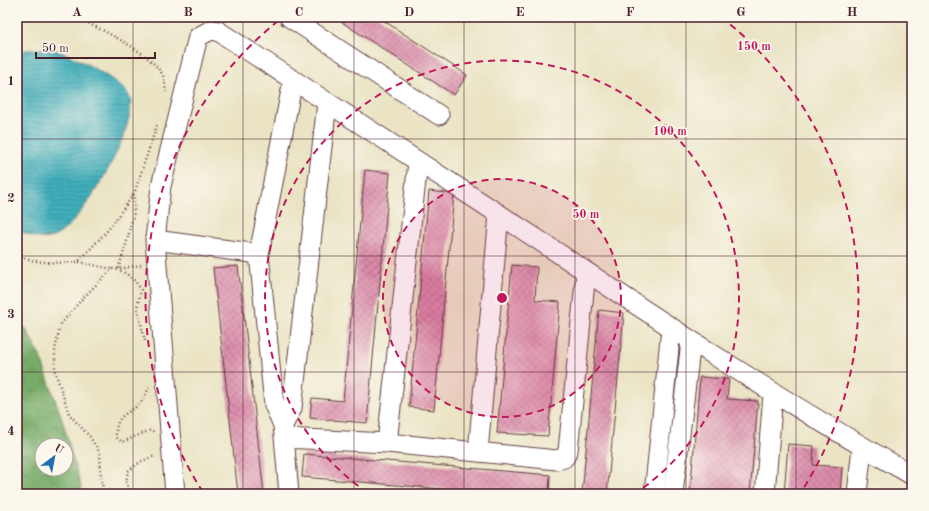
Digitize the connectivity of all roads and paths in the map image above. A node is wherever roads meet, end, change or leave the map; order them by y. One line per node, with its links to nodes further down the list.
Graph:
1 (74, 17): 4 (path)
2 (289, 17): 6 (street)
3 (293, 80): 5 (street); 11 (street); 12 (street)
4 (166, 94)
5 (327, 103): 8 (street); 24 (street)
6 (439, 115)
7 (158, 122): 9 (path)
8 (418, 162): 10 (street); 26 (street)
9 (134, 194): 14 (path); 17 (path)
10 (499, 214): 18 (street); 28 (street)
11 (156, 240): 12 (street); 15 (street)
12 (259, 254): 24 (street)
13 (17, 255): 14 (path)
14 (78, 262): 16 (path)
15 (157, 262): 17 (path); 33 (street)
16 (112, 269): 17 (path); 31 (path)
17 (118, 269): 21 (path)
18 (586, 272): 19 (street); 28 (street)
19 (671, 329): 20 (street); 35 (street)
20 (691, 341): 23 (street); 36 (street)
21 (146, 344)
22 (152, 382): 25 (path)
23 (773, 394): 27 (street); 37 (street)
24 (283, 431): 26 (street); 34 (street)
25 (157, 435)
26 (387, 443): 28 (street)
27 (862, 447): 30 (street); 38 (street)
28 (478, 452)
29 (157, 455): 32 (path)
30 (912, 475)
31 (104, 494)
32 (130, 494)
33 (175, 494)
34 (289, 494)
35 (654, 494)
36 (673, 494)
37 (765, 494)
38 (857, 494)

